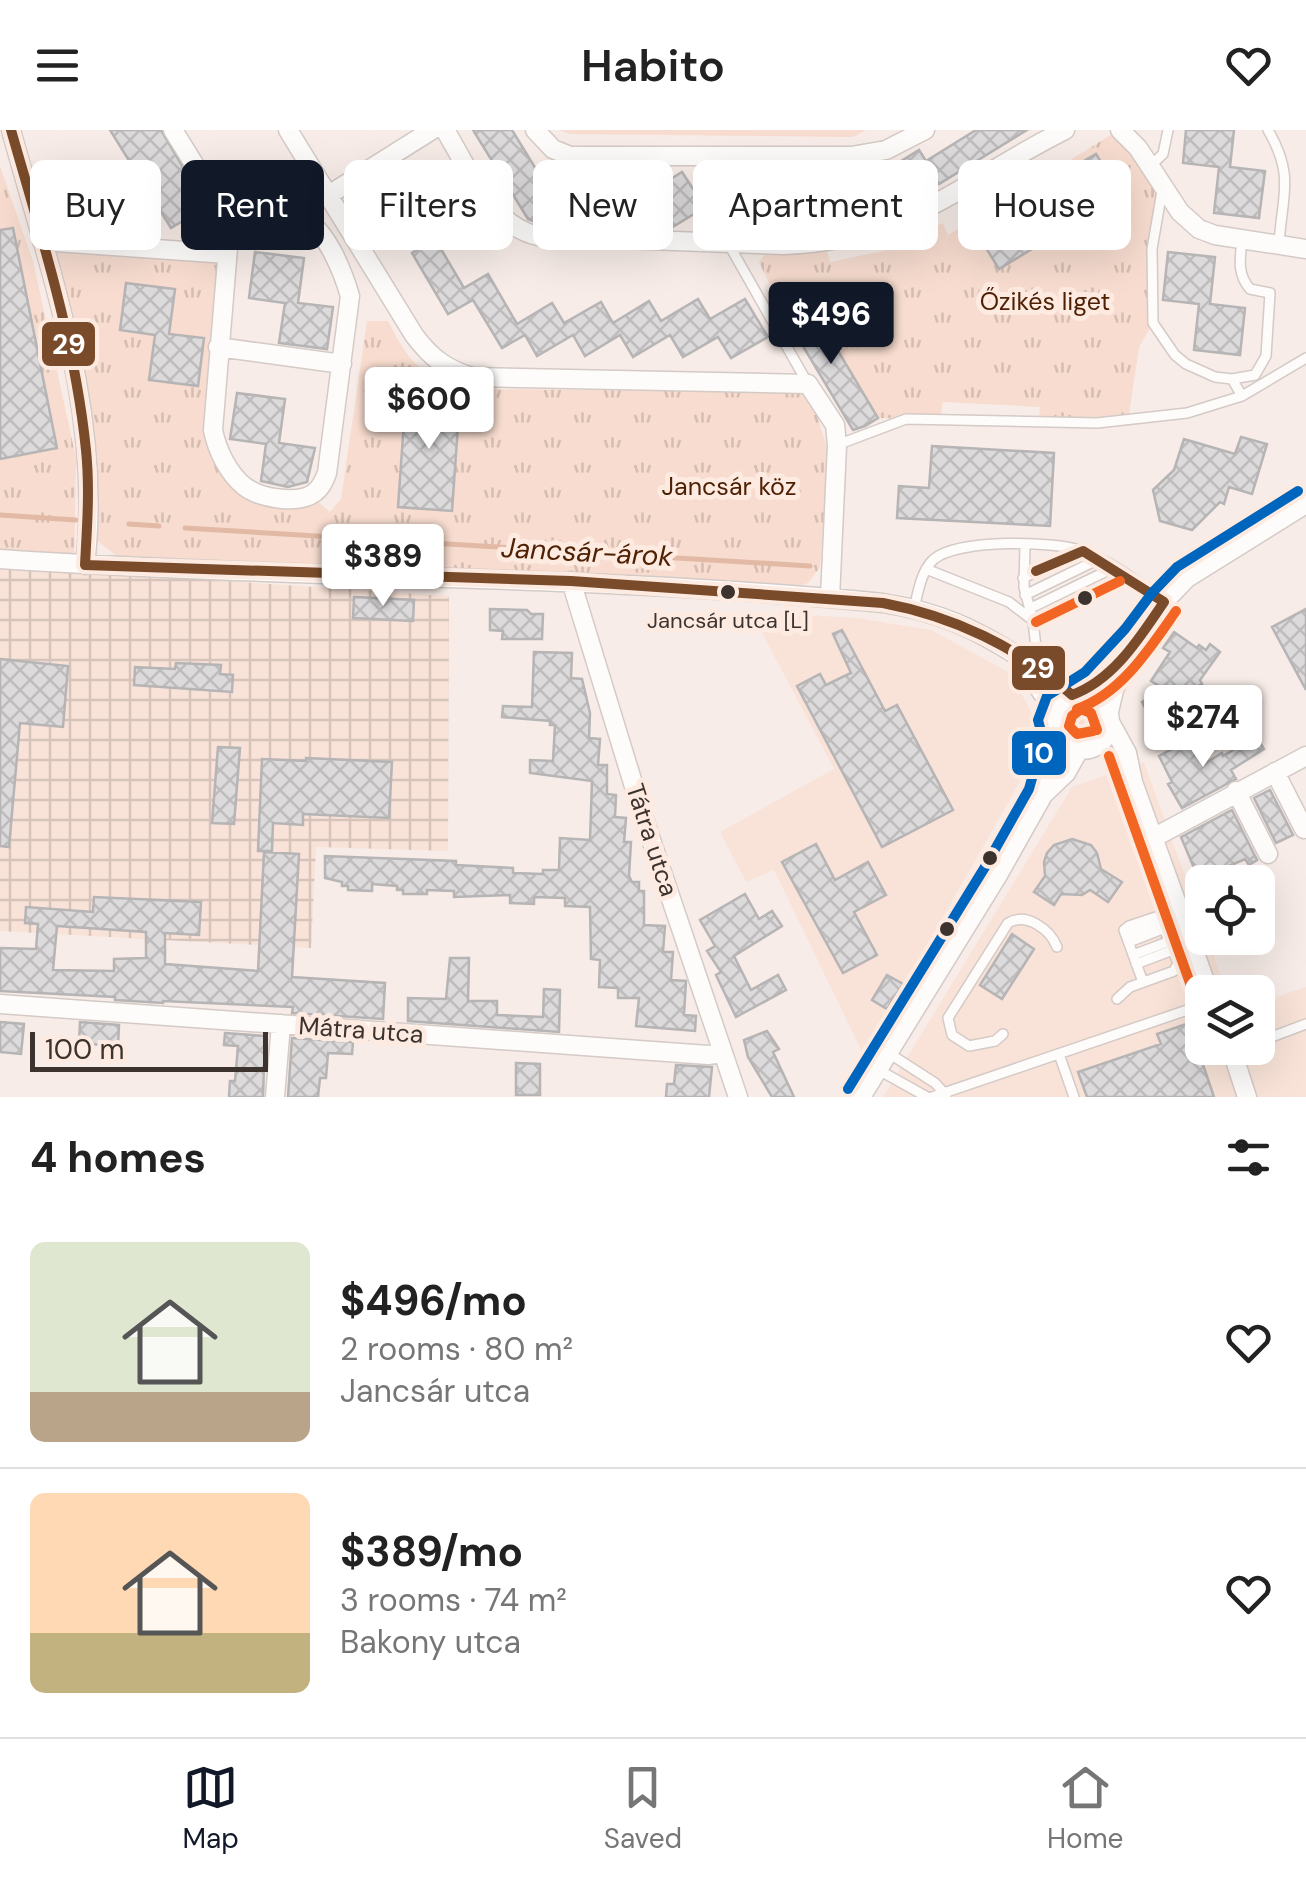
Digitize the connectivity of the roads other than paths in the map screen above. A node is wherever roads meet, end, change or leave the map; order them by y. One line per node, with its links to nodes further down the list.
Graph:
1 (11, 130): 17 (street)
2 (173, 130): 13 (street)
3 (288, 130): 16 (street)
4 (432, 130): 16 (street)
5 (445, 130): 21 (street)
6 (535, 130): 7 (street)
7 (926, 130)
8 (1065, 130): 12 (street)
9 (1120, 130): 14 (street)
10 (1168, 130): 14 (lane)
11 (1268, 130): 22 (lane)
12 (1043, 134): 18 (street)
13 (192, 160)
14 (1150, 167): 15 (street)
15 (1163, 188): 19 (street); 32 (lane)
16 (327, 196): 33 (street)
17 (30, 198)
18 (938, 204)
19 (1242, 239): 22 (street); 32 (lane)
20 (324, 241): 31 (street)
21 (693, 242)
22 (1279, 244): 23 (street)
23 (1306, 248)
24 (161, 249): 28 (street)
25 (44, 250): 41 (street)
26 (228, 250): 28 (street)
27 (732, 250): 33 (lane)
28 (227, 254): 29 (street)
29 (218, 347): 31 (street); 31 (street)
30 (1306, 358): 34 (lane)
31 (342, 364)
32 (1232, 378): 34 (lane)
33 (808, 384): 35 (street)
34 (1242, 396): 35 (lane)
35 (837, 445): 48 (street)
36 (1306, 504): 49 (street)
37 (1025, 544): 38 (lane); 43 (lane); 45 (lane)
38 (1083, 550): 40 (lane); 45 (lane)
39 (0, 559): 41 (street)
40 (1099, 559): 42 (lane); 47 (lane)
41 (85, 564): 46 (street)
42 (1114, 568): 44 (lane); 51 (lane)
43 (926, 569): 50 (lane); 52 (lane)
44 (1125, 576): 49 (lane); 52 (lane)
45 (1023, 578): 47 (lane)
46 (571, 581): 48 (street); 84 (street, Tátra utca)
47 (1025, 595): 51 (lane)
48 (830, 598): 50 (street)
49 (1164, 602): 53 (street)
50 (914, 609): 54 (street)
51 (1028, 609): 52 (lane)
52 (1033, 621): 55 (lane)
53 (1137, 639): 56 (street); 58 (street)
54 (1017, 656): 55 (street); 57 (street)
55 (1040, 670): 56 (street)
56 (1077, 694): 57 (street); 58 (street)
57 (1055, 712): 59 (street)
58 (1110, 718): 60 (street); 64 (street)
59 (1059, 739): 61 (street); 66 (street)
60 (1099, 745): 61 (street); 64 (street)
61 (1079, 750): 66 (street)
62 (1306, 756): 63 (street)
63 (1275, 772): 65 (street); 67 (street)
64 (1133, 782): 68 (street)
65 (1236, 791): 68 (street); 69 (street)
66 (1043, 795): 86 (street)
67 (1304, 829)
68 (1153, 838): 75 (street)
69 (1268, 854)
70 (1164, 925): 71 (lane); 71 (lane); 73 (lane)
71 (1127, 938): 74 (lane)
72 (1057, 946): 82 (lane)
73 (1172, 946): 74 (lane); 76 (lane)
74 (1135, 959): 76 (lane)
75 (1203, 975)
76 (1143, 982): 77 (lane)
77 (1117, 999)
78 (0, 1004): 80 (street, Mátra utca)
79 (1185, 1011): 85 (lane)
80 (281, 1024): 84 (street, Mátra utca); 89 (street)
81 (1306, 1024): 83 (lane)
82 (1004, 1034)
83 (1275, 1036)
84 (722, 1053): 90 (street, Tátra utca)
85 (1059, 1054): 88 (lane); 93 (lane)
86 (882, 1060): 88 (lane); 91 (street); 92 (lane)
87 (1240, 1065): 94 (street)
88 (946, 1095): 92 (lane)
89 (275, 1097)
90 (738, 1097)
91 (861, 1097)
92 (930, 1097)
93 (1074, 1097)
94 (1247, 1097)

